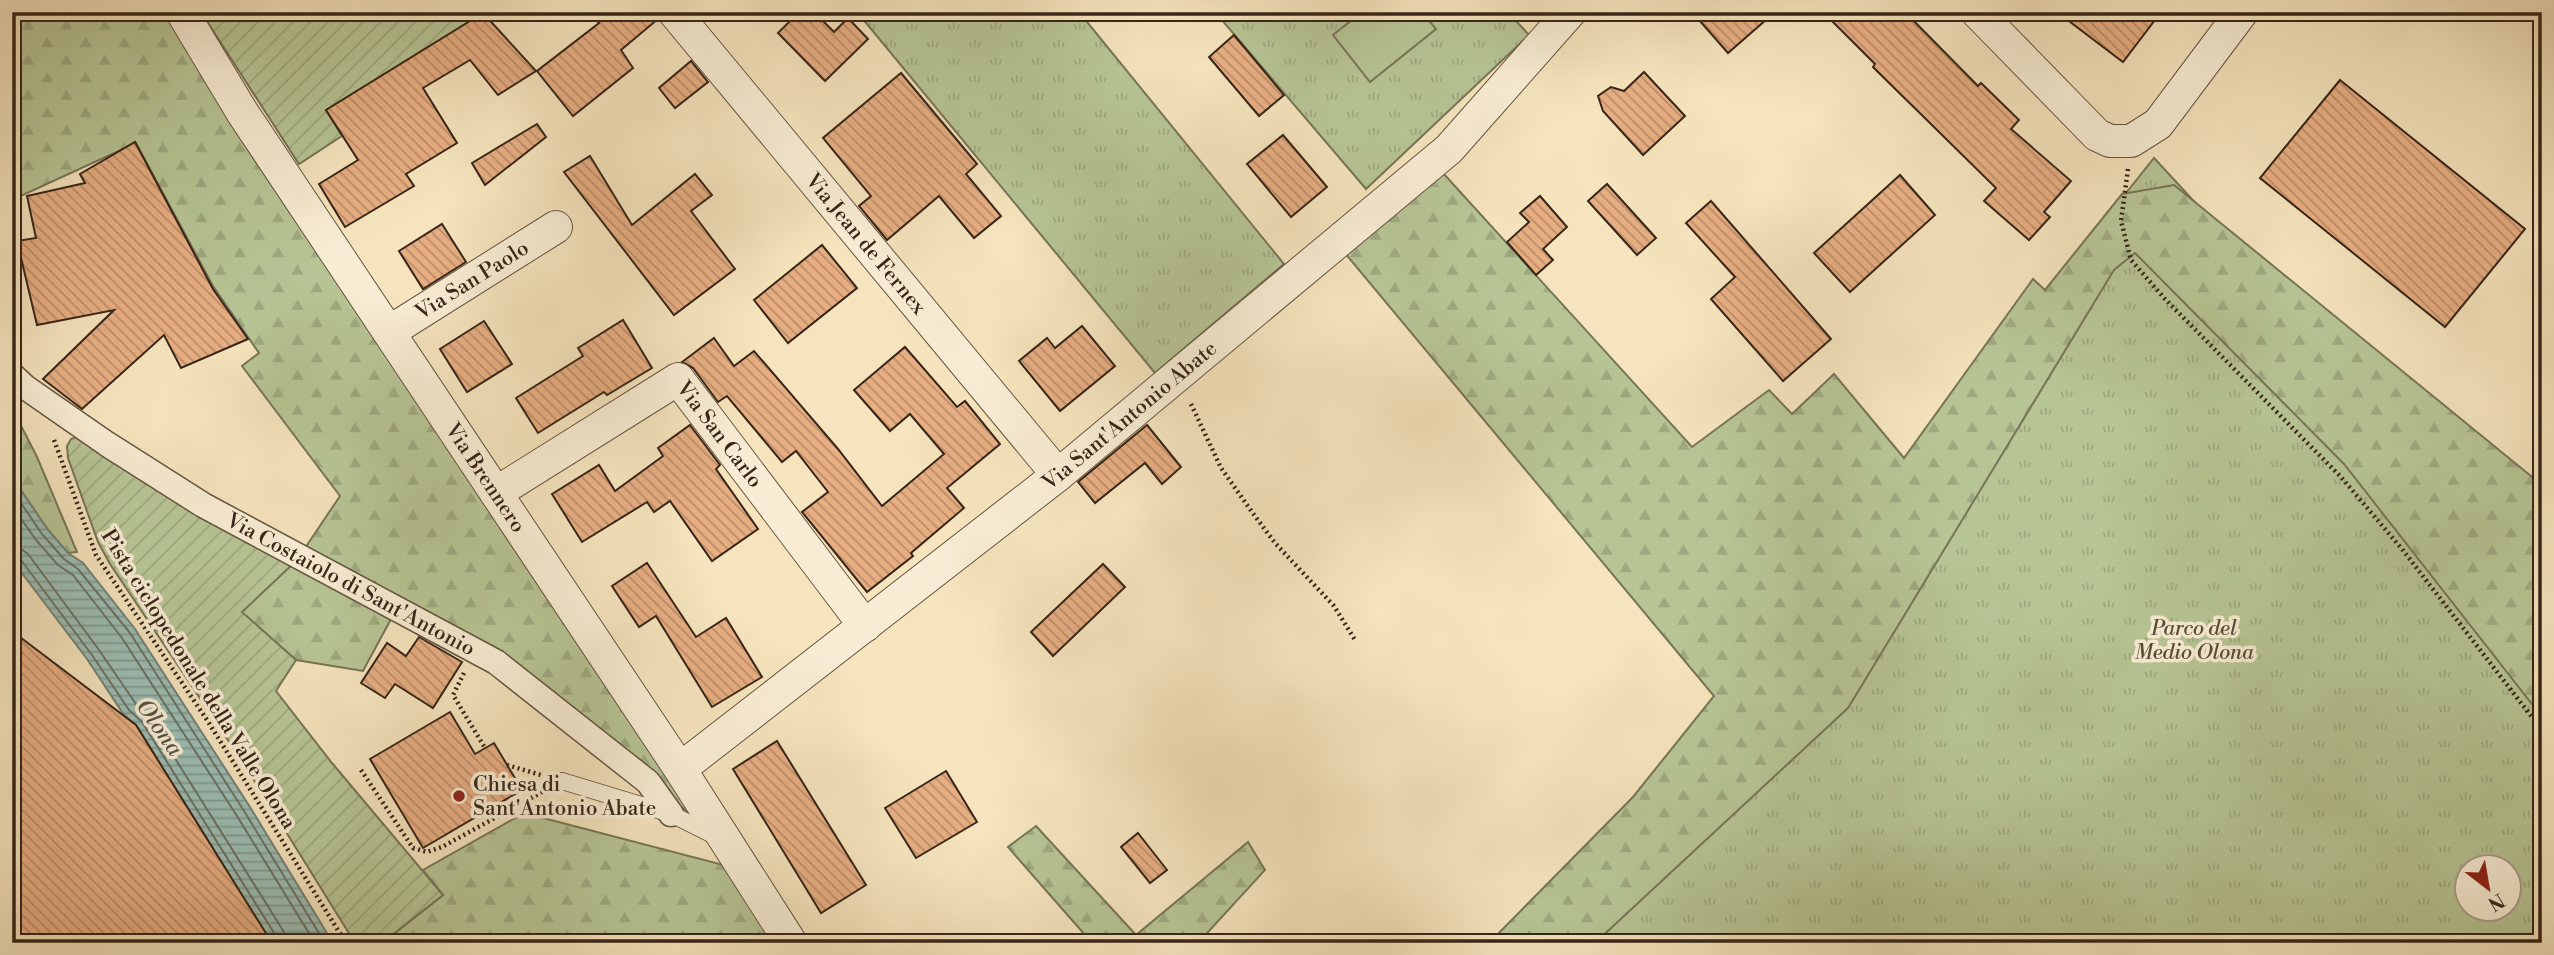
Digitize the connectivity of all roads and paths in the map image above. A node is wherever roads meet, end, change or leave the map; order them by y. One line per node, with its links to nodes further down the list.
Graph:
1 (182, 12): 8 (street, Via Brennero)
2 (674, 12): 12 (street, Via Jean de Fernex)
3 (1977, 12): 6 (street)
4 (2242, 12): 6 (street)
5 (1553, 19): 9 (street, Via Sant'Antonio Abate)
6 (2130, 141): 17 (path)
7 (556, 227): 8 (street, Via San Paolo)
8 (388, 332): 13 (street, Via Brennero)
9 (1178, 374): 12 (street, Via Sant'Antonio Abate); 15 (path)
10 (12, 375): 23 (street, Via Costaiolo di Sant'Antonio)
11 (49, 430): 25 (path, Pista ciclopedonale della Valle Olona)
12 (1058, 475): 14 (street, Via Sant'Antonio Abate)
13 (496, 493): 14 (street, Via San Carlo); 20 (street, Via Brennero)
14 (864, 626): 20 (street, Via Sant'Antonio Abate)
15 (1355, 640)
16 (453, 695): 18 (path)
17 (2542, 730)
18 (485, 748)
19 (507, 765): 22 (path)
20 (680, 769): 24 (street, Via Brennero)
21 (361, 770): 22 (path)
22 (562, 781): 23 (lane, Via Costaiolo di Sant'Antonio)
23 (671, 814): 24 (lane, Via Costaiolo di Sant'Antonio)
24 (724, 840): 26 (street, Via Brennero)
25 (346, 943)
26 (791, 943)

